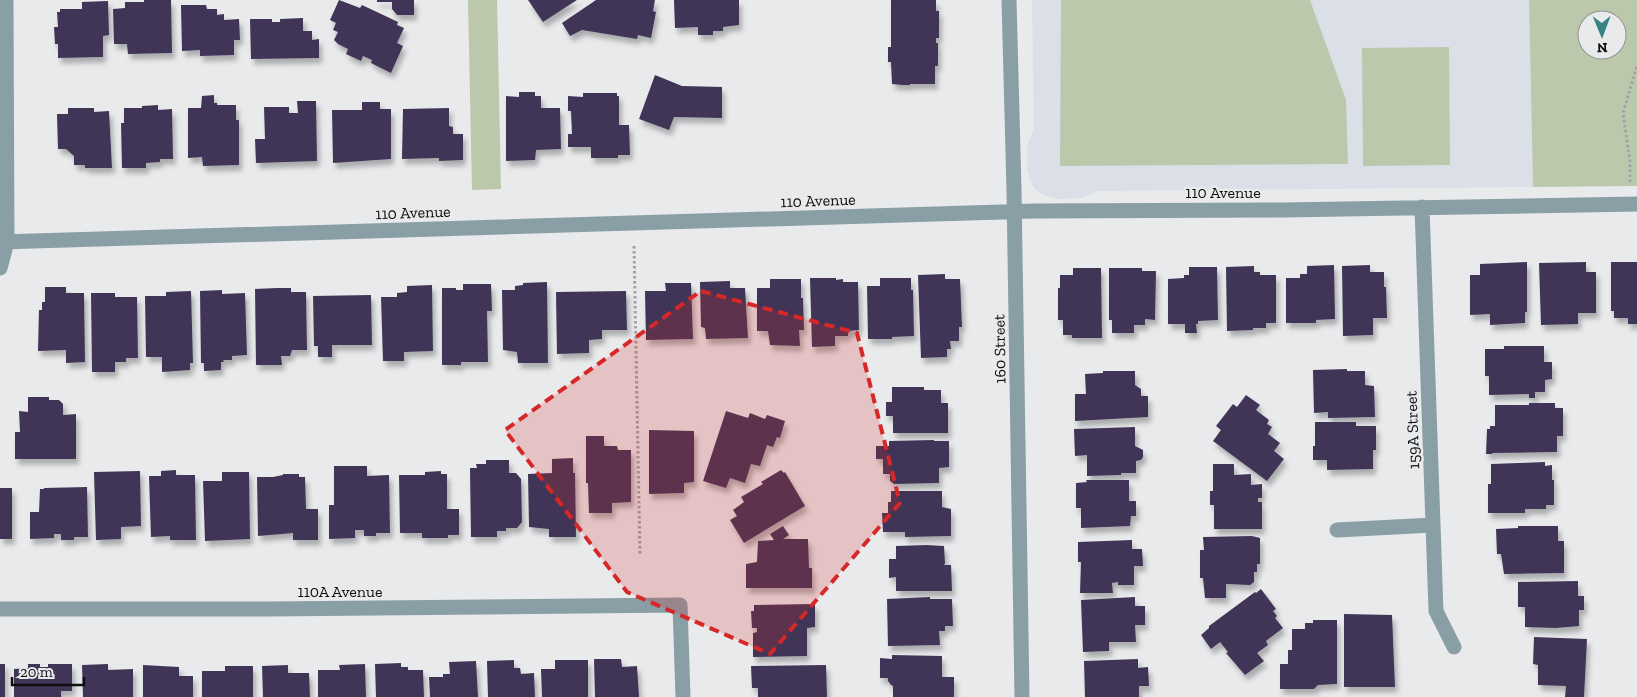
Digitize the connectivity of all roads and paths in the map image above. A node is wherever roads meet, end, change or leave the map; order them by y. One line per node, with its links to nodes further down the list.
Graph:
1 (6, 0): 8 (street)
2 (1009, 0): 7 (street, 160 Street)
3 (1637, 66): 4 (path)
4 (1630, 182)
5 (1637, 204): 6 (street, 110 Avenue)
6 (1422, 207): 7 (street, 110 Avenue); 11 (street, 159A Street)
7 (1014, 212): 8 (street, 110 Avenue); 17 (street, 160 Street)
8 (4, 242): 10 (street)
9 (634, 246): 13 (path)
10 (0, 268)
11 (1433, 525): 12 (street); 15 (street, 159A Street)
12 (1337, 530)
13 (640, 556)
14 (0, 609): 16 (street, 110A Avenue)
15 (1454, 647)
16 (682, 697)
17 (1022, 697)

